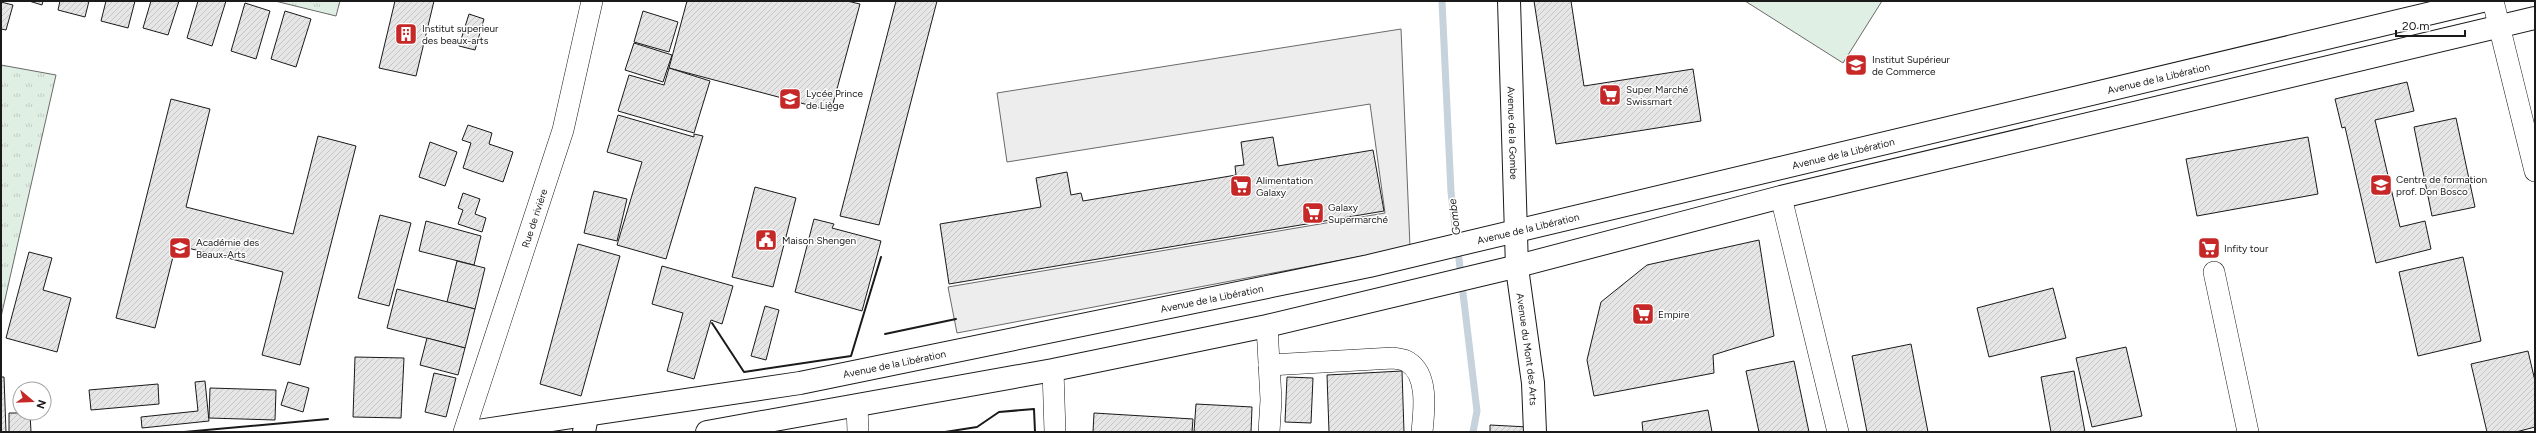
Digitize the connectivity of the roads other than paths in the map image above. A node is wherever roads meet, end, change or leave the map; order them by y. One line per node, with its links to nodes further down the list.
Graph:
1 (592, 1): 17 (street, Rue de rivière)
2 (1509, 1): 9 (main road, Avenue de la Gombe)
3 (2482, 1): 9 (main road, Avenue de la Libération)
4 (2493, 1): 6 (street)
5 (2535, 18): 6 (main road)
6 (2500, 25): 7 (street); 8 (main road)
7 (2535, 171)
8 (1781, 197): 10 (main road); 25 (street)
9 (1516, 233): 10 (main road, Avenue de la Gombe); 16 (main road, Avenue de la Libération)
10 (1517, 266): 12 (main road); 24 (main road, Avenue du Mont des Arts)
11 (2214, 272): 26 (street)
12 (1267, 326): 13 (street); 14 (main road)
13 (1269, 365): 22 (street); 23 (street)
14 (1053, 370): 15 (main road); 21 (street)
15 (856, 406): 19 (main road); 20 (street)
16 (586, 424): 18 (main road, Avenue de la Libération)
17 (464, 432)
18 (471, 432)
19 (707, 432)
20 (858, 432)
21 (1055, 432)
22 (1269, 432)
23 (1422, 432)
24 (1535, 432)
25 (1838, 432)
26 (2248, 432)

